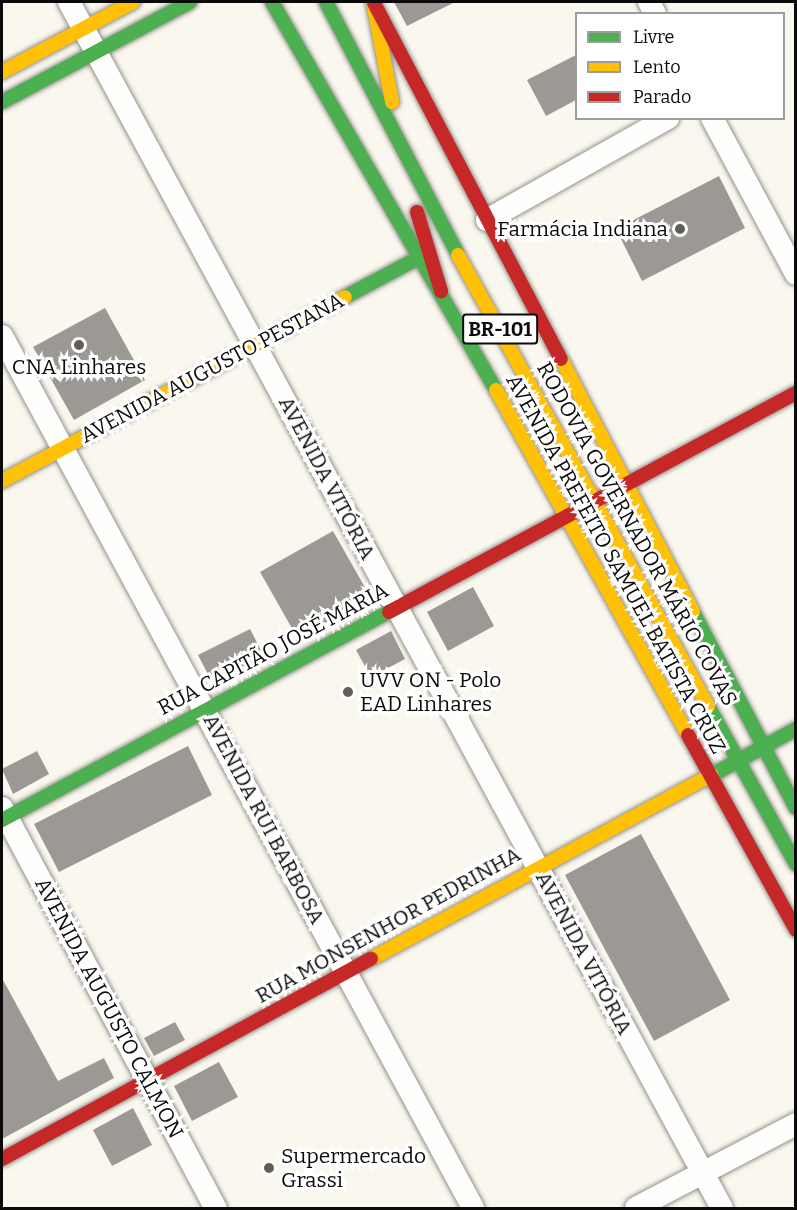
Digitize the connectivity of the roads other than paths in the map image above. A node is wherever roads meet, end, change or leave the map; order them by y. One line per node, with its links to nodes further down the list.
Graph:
1 (69, 2): 7 (street, AVENIDA VITÓRIA)
2 (133, 2): 7 (main road)
3 (189, 2): 8 (main road)
4 (272, 2): 16 (main road, AVENIDA PREFEITO SAMUEL BATISTA CRUZ)
5 (326, 2): 11 (main road, RODOVIA GOVERNADOR MÁRIO COVAS / BR-101)
6 (373, 2): 14 (main road); 15 (main road, AVENIDA PREFEITO SAMUEL BATISTA CRUZ)
7 (84, 28): 8 (street, AVENIDA VITÓRIA); 9 (main road)
8 (96, 51): 10 (main road); 20 (street, AVENIDA VITÓRIA)
9 (2, 72)
10 (2, 102)
11 (376, 104): 14 (main road, RODOVIA GOVERNADOR MÁRIO COVAS / BR-101); 18 (main road)
12 (664, 120): 15 (street)
13 (713, 120): 17 (street)
14 (405, 159): 25 (main road, RODOVIA GOVERNADOR MÁRIO COVAS / BR-101)
15 (487, 220): 24 (main road, AVENIDA PREFEITO SAMUEL BATISTA CRUZ)
16 (422, 256): 18 (main road, AVENIDA PREFEITO SAMUEL BATISTA CRUZ); 20 (main road, AVENIDA AUGUSTO PESTANA)
17 (795, 274)
18 (441, 291): 26 (main road, AVENIDA PREFEITO SAMUEL BATISTA CRUZ)
19 (2, 336): 22 (street, AVENIDA RUI BARBOSA)
20 (255, 344): 22 (main road, AVENIDA AUGUSTO PESTANA); 27 (street, AVENIDA VITÓRIA)
21 (795, 393): 24 (main road)
22 (63, 448): 23 (main road, AVENIDA AUGUSTO PESTANA); 28 (street, AVENIDA RUI BARBOSA)
23 (2, 481)
24 (626, 483): 25 (main road, RUA CAPITÃO JOSÉ MARIA); 30 (main road, AVENIDA PREFEITO SAMUEL BATISTA CRUZ)
25 (594, 500): 26 (main road, RUA CAPITÃO JOSÉ MARIA); 31 (main road, RODOVIA GOVERNADOR MÁRIO COVAS / BR-101)
26 (565, 515): 27 (main road, RUA CAPITÃO JOSÉ MARIA); 32 (main road, AVENIDA PREFEITO SAMUEL BATISTA CRUZ)
27 (397, 606): 28 (main road, RUA CAPITÃO JOSÉ MARIA); 36 (street, AVENIDA VITÓRIA)
28 (206, 710): 34 (main road, RUA CAPITÃO JOSÉ MARIA); 38 (street, AVENIDA RUI BARBOSA)
29 (795, 729): 30 (main road, RUA MONSENHOR PEDRINHA)
30 (762, 747): 31 (main road, RUA MONSENHOR PEDRINHA); 33 (main road, AVENIDA PREFEITO SAMUEL BATISTA CRUZ)
31 (737, 760): 32 (main road, RUA MONSENHOR PEDRINHA); 35 (main road, RODOVIA GOVERNADOR MÁRIO COVAS / BR-101)
32 (709, 775): 36 (main road, RUA MONSENHOR PEDRINHA); 37 (main road, AVENIDA PREFEITO SAMUEL BATISTA CRUZ)
33 (795, 808)
34 (3, 815): 39 (street, AVENIDA AUGUSTO CALMON)
35 (795, 864)
36 (538, 868): 38 (main road, RUA MONSENHOR PEDRINHA); 42 (street, AVENIDA VITÓRIA)
37 (795, 930)
38 (346, 972): 39 (main road, RUA MONSENHOR PEDRINHA); 44 (street, AVENIDA RUI BARBOSA)
39 (147, 1080): 41 (main road, RUA MONSENHOR PEDRINHA); 43 (street, AVENIDA AUGUSTO CALMON)
40 (795, 1124): 42 (street)
41 (2, 1159)
42 (703, 1173): 45 (street); 46 (street, AVENIDA VITÓRIA)
43 (216, 1209)
44 (473, 1209)
45 (636, 1209)
46 (722, 1209)

